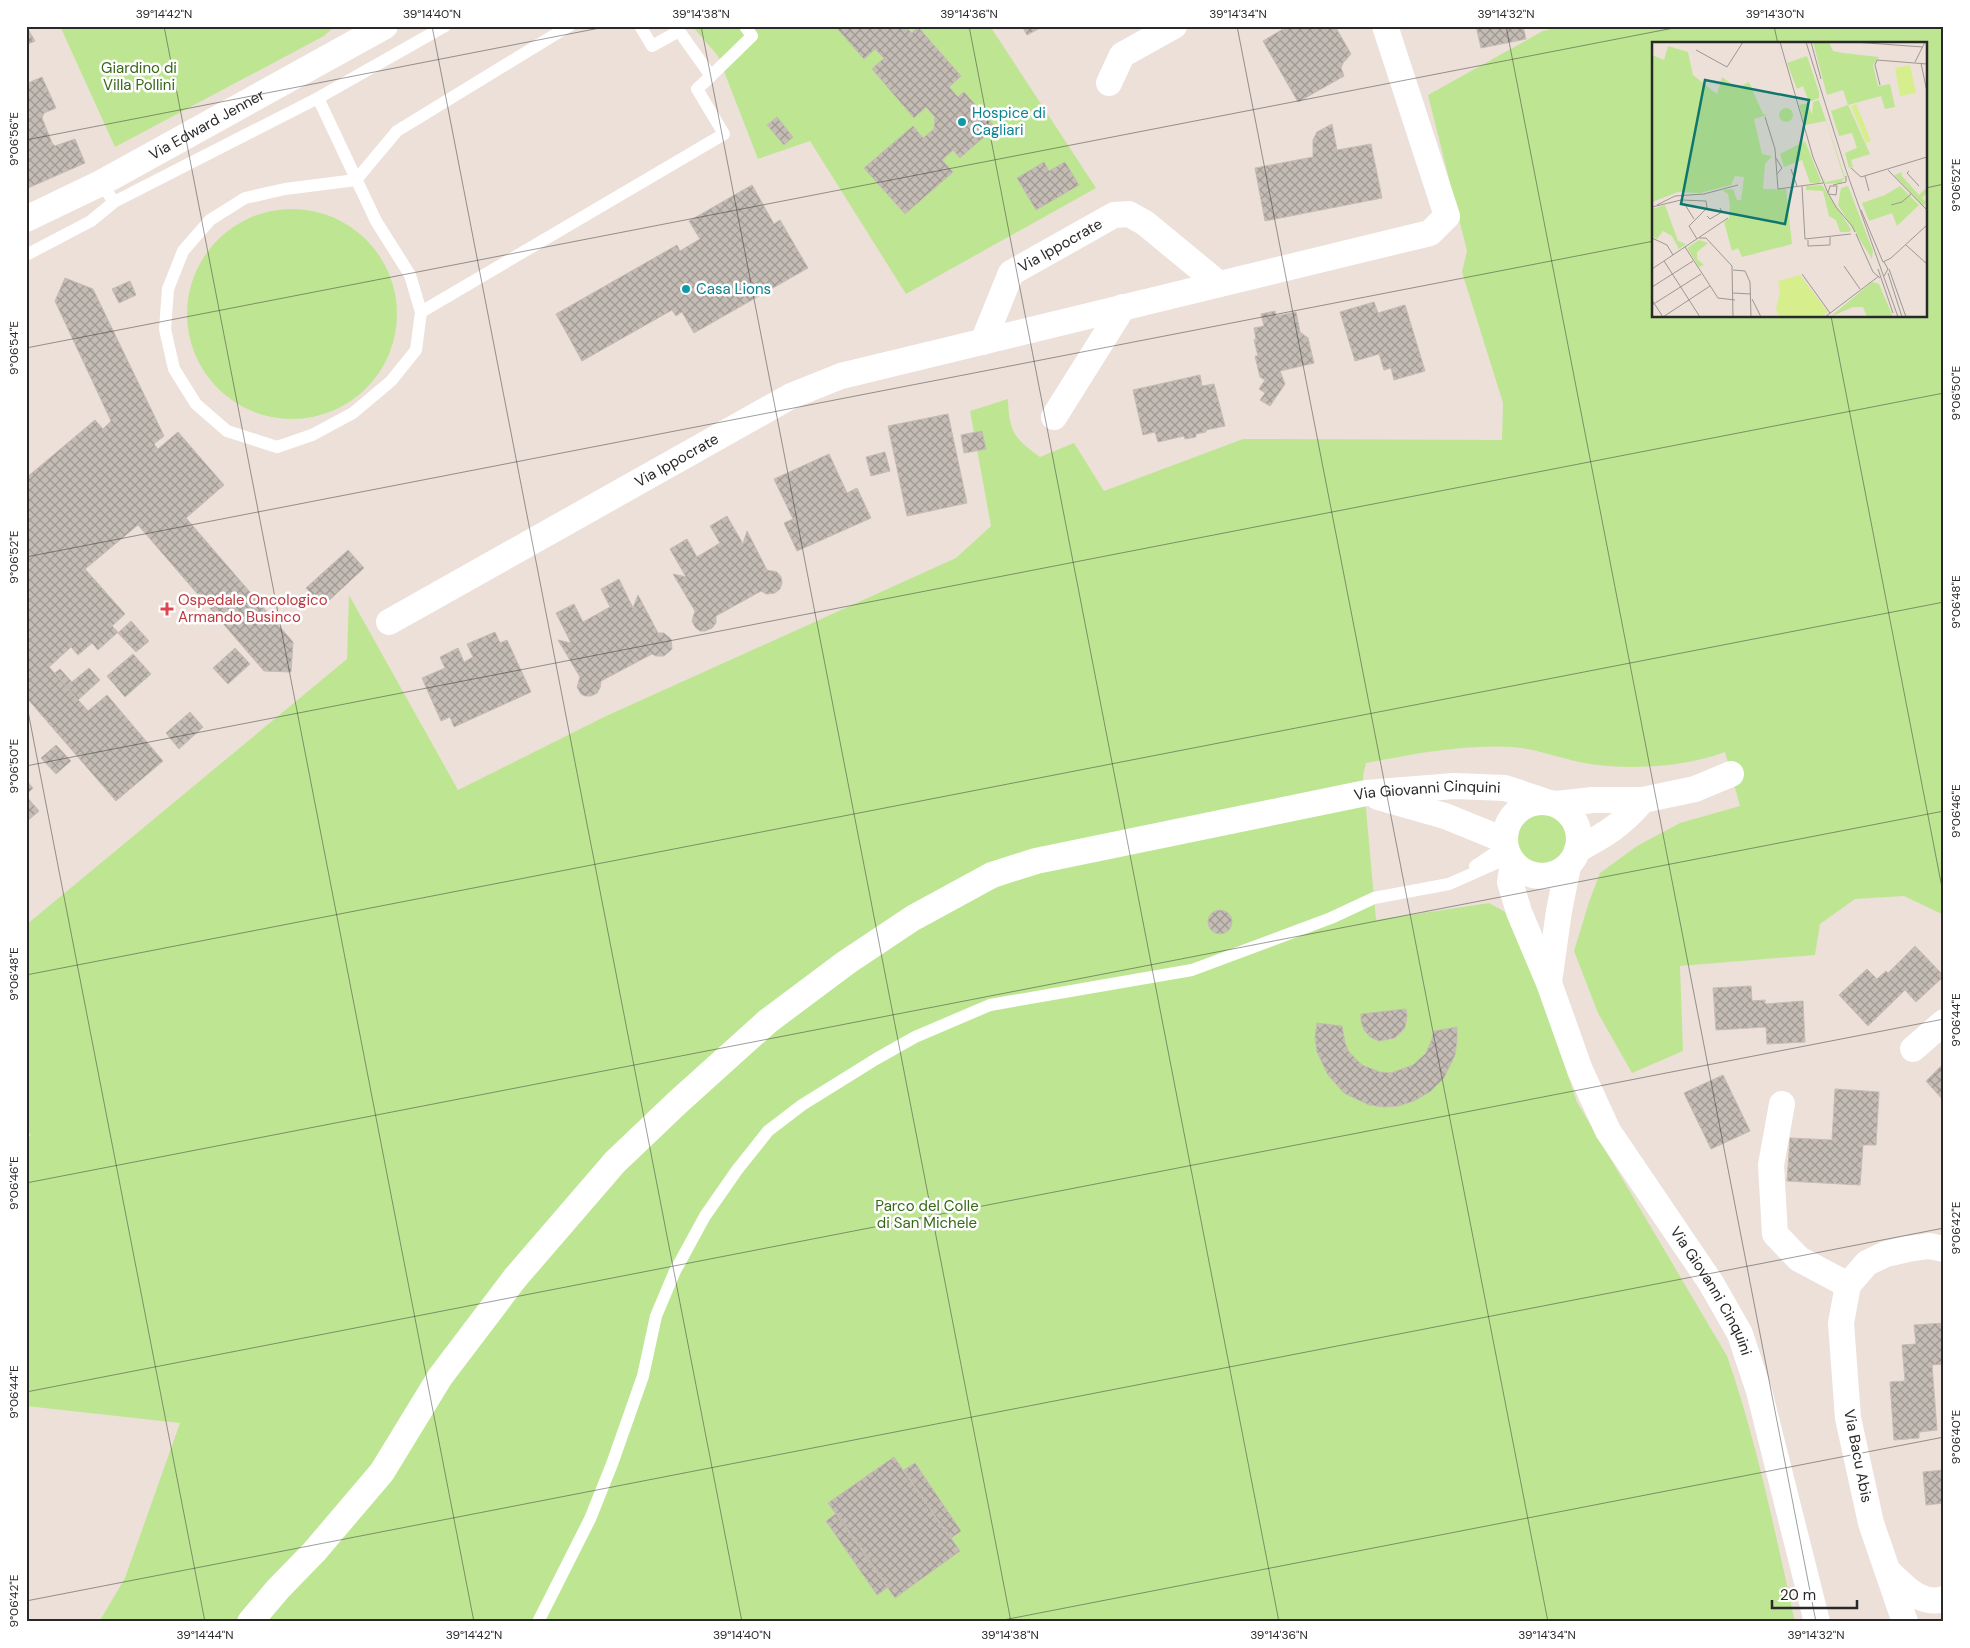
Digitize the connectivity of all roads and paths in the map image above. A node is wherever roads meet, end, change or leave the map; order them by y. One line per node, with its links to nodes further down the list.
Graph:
1 (385, 26): 12 (street, Via Edward Jenner)
2 (445, 26): 10 (lane)
3 (568, 26): 11 (lane)
4 (640, 26): 8 (lane)
5 (745, 26): 8 (lane)
6 (1174, 26): 9 (street)
7 (1386, 26): 15 (street, Via Ippocrate)
8 (711, 76): 17 (lane)
9 (1109, 83)
10 (318, 98): 11 (lane); 12 (lane)
11 (356, 180): 17 (lane); 17 (lane)
12 (108, 192): 13 (street, Via Edward Jenner); 14 (lane)
13 (26, 220)
14 (26, 255)
15 (1219, 284): 16 (street, Via Ippocrate); 18 (street, Via Ippocrate)
16 (1123, 307): 18 (street, Via Ippocrate); 19 (street)
17 (421, 312)
18 (983, 342): 20 (street, Via Ippocrate)
19 (1054, 417)
20 (389, 622)
21 (1732, 774): 23 (street)
22 (1366, 793): 24 (street, Via Giovanni Cinquini); 25 (street, Via Giovanni Cinquini); 36 (street)
23 (1643, 800): 24 (street); 26 (street)
24 (1550, 803): 25 (street, Via Giovanni Cinquini); 26 (street, Via Giovanni Cinquini)
25 (1508, 852): 26 (street, Via Giovanni Cinquini); 27 (street, Via Giovanni Cinquini); 37 (lane)
26 (1572, 858): 27 (street, Via Giovanni Cinquini)
27 (1549, 983): 35 (street, Via Giovanni Cinquini)
28 (1944, 1022): 29 (street)
29 (1913, 1049)
30 (1782, 1104): 32 (street)
31 (1944, 1249): 32 (street)
32 (1848, 1285): 33 (street, Via Bacu Abis)
33 (1886, 1569): 34 (street); 38 (street, Via Bacu Abis)
34 (1938, 1608)
35 (1814, 1616)
36 (250, 1622)
37 (538, 1622)
38 (1905, 1622)

